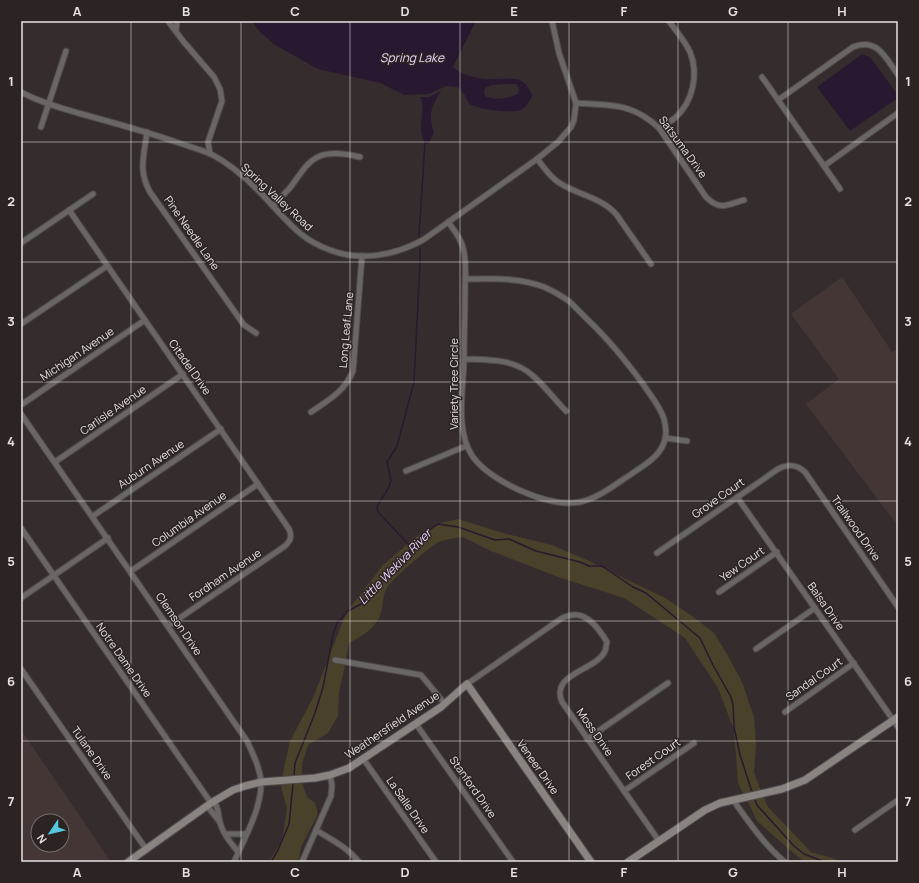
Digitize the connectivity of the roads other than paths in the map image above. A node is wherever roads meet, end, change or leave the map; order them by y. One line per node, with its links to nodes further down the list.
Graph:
1 (168, 21): 5 (street)
2 (177, 21): 5 (street)
3 (552, 21): 11 (street, Spring Valley Road)
4 (669, 21): 15 (street)
5 (176, 30): 17 (street)
6 (66, 51): 12 (street)
7 (898, 75): 10 (street)
8 (762, 77): 10 (street)
9 (21, 92): 12 (street, Spring Valley Road)
10 (778, 100): 20 (street)
11 (576, 103): 15 (street, Satsuma Drive); 19 (street, Spring Valley Road)
12 (48, 104): 14 (street); 16 (street, Spring Valley Road)
13 (898, 113): 20 (street)
14 (41, 127)
15 (659, 128): 23 (street, Satsuma Drive)
16 (147, 132): 17 (street, Spring Valley Road); 34 (street, Pine Needle Lane)
17 (210, 154): 24 (street, Spring Valley Road)
18 (360, 157): 24 (street)
19 (537, 159): 26 (street, Spring Valley Road); 29 (street)
20 (824, 166): 21 (street)
21 (840, 188)
22 (92, 194): 25 (street)
23 (744, 200)
24 (273, 206): 28 (street, Spring Valley Road)
25 (69, 210): 27 (street); 30 (street, Citadel Drive)
26 (448, 222): 28 (street, Spring Valley Road); 31 (street, Variety Tree Circle)
27 (21, 243)
28 (362, 256): 39 (street, Long Leaf Lane)
29 (651, 264)
30 (107, 266): 32 (street, Citadel Drive); 33 (street)
31 (465, 279): 35 (street, Variety Tree Circle); 42 (street)
32 (145, 320): 36 (street, Citadel Drive); 37 (street, Michigan Avenue)
33 (21, 324)
34 (256, 333)
35 (464, 359): 38 (street); 44 (street, Variety Tree Circle)
36 (183, 374): 41 (street, Citadel Drive); 45 (street, Carlisle Avenue)
37 (21, 405)
38 (566, 411)
39 (311, 412)
40 (21, 414): 45 (street, Clemson Drive)
41 (221, 429): 48 (street, Citadel Drive); 50 (street, Auburn Avenue)
42 (665, 438): 43 (street); 44 (street, Variety Tree Circle)
43 (687, 441)
44 (466, 446): 47 (street)
45 (55, 462): 50 (street, Clemson Drive)
46 (793, 465): 49 (street, Grove Court); 60 (street, Trailwood Drive)
47 (406, 471)
48 (258, 484): 53 (street, Citadel Drive); 56 (street, Columbia Avenue)
49 (737, 497): 54 (street, Balsa Drive); 55 (street, Grove Court)
50 (93, 516): 52 (street, Clemson Drive)
51 (21, 528): 57 (street, Notre Dame Drive)
52 (108, 538): 56 (street, Clemson Drive); 57 (street)
53 (291, 538): 62 (street, Fordham Avenue)
54 (776, 552): 58 (street, Yew Court); 61 (street, Balsa Drive)
55 (657, 553)
56 (131, 572): 62 (street, Clemson Drive)
57 (53, 575): 59 (street); 83 (street, Notre Dame Drive)
58 (719, 592)
59 (21, 598)
60 (898, 606)
61 (815, 608): 64 (street); 66 (street, Balsa Drive)
62 (168, 626): 79 (street, Clemson Drive)
63 (607, 642): 69 (street, Weathersfield Avenue); 75 (street, Moss Drive)
64 (756, 650)
65 (335, 660): 70 (street)
66 (854, 663): 71 (street, Sandal Court); 72 (street, Balsa Drive)
67 (21, 669): 89 (street, Tulane Drive)
68 (668, 683): 75 (street)
69 (467, 684): 70 (street, Weathersfield Avenue); 97 (street, Veneer Drive)
70 (445, 704): 73 (street, Weathersfield Avenue)
71 (785, 712)
72 (895, 718): 74 (street, Balsa Drive); 81 (street)
73 (416, 724): 77 (street, Weathersfield Avenue); 96 (street, Stanford Drive)
74 (898, 727)
75 (587, 740): 80 (street, Moss Drive)
76 (694, 743): 80 (street, Forest Court)
77 (364, 760): 78 (street, Weathersfield Avenue); 95 (street, La Salle Drive)
78 (330, 776): 79 (street, Weathersfield Avenue); 84 (street)
79 (261, 782): 83 (street, Weathersfield Avenue); 87 (street, Clemson Drive)
80 (624, 791): 88 (street, Moss Drive)
81 (733, 800): 88 (street); 99 (street)
82 (898, 800): 85 (street)
83 (210, 803): 86 (street, Notre Dame Drive); 89 (street, Weathersfield Avenue)
84 (316, 830): 93 (street); 94 (street)
85 (855, 830)
86 (226, 834): 87 (street); 90 (street, Notre Dame Drive)
87 (246, 834): 90 (street, Clemson Drive)
88 (659, 841): 98 (street)
89 (146, 849): 91 (street, Weathersfield Avenue)
90 (238, 852): 92 (street, Clemson Drive)
91 (128, 862)
92 (234, 862)
93 (302, 862)
94 (359, 862)
95 (436, 862)
96 (513, 862)
97 (591, 862)
98 (628, 862)
99 (785, 862)

